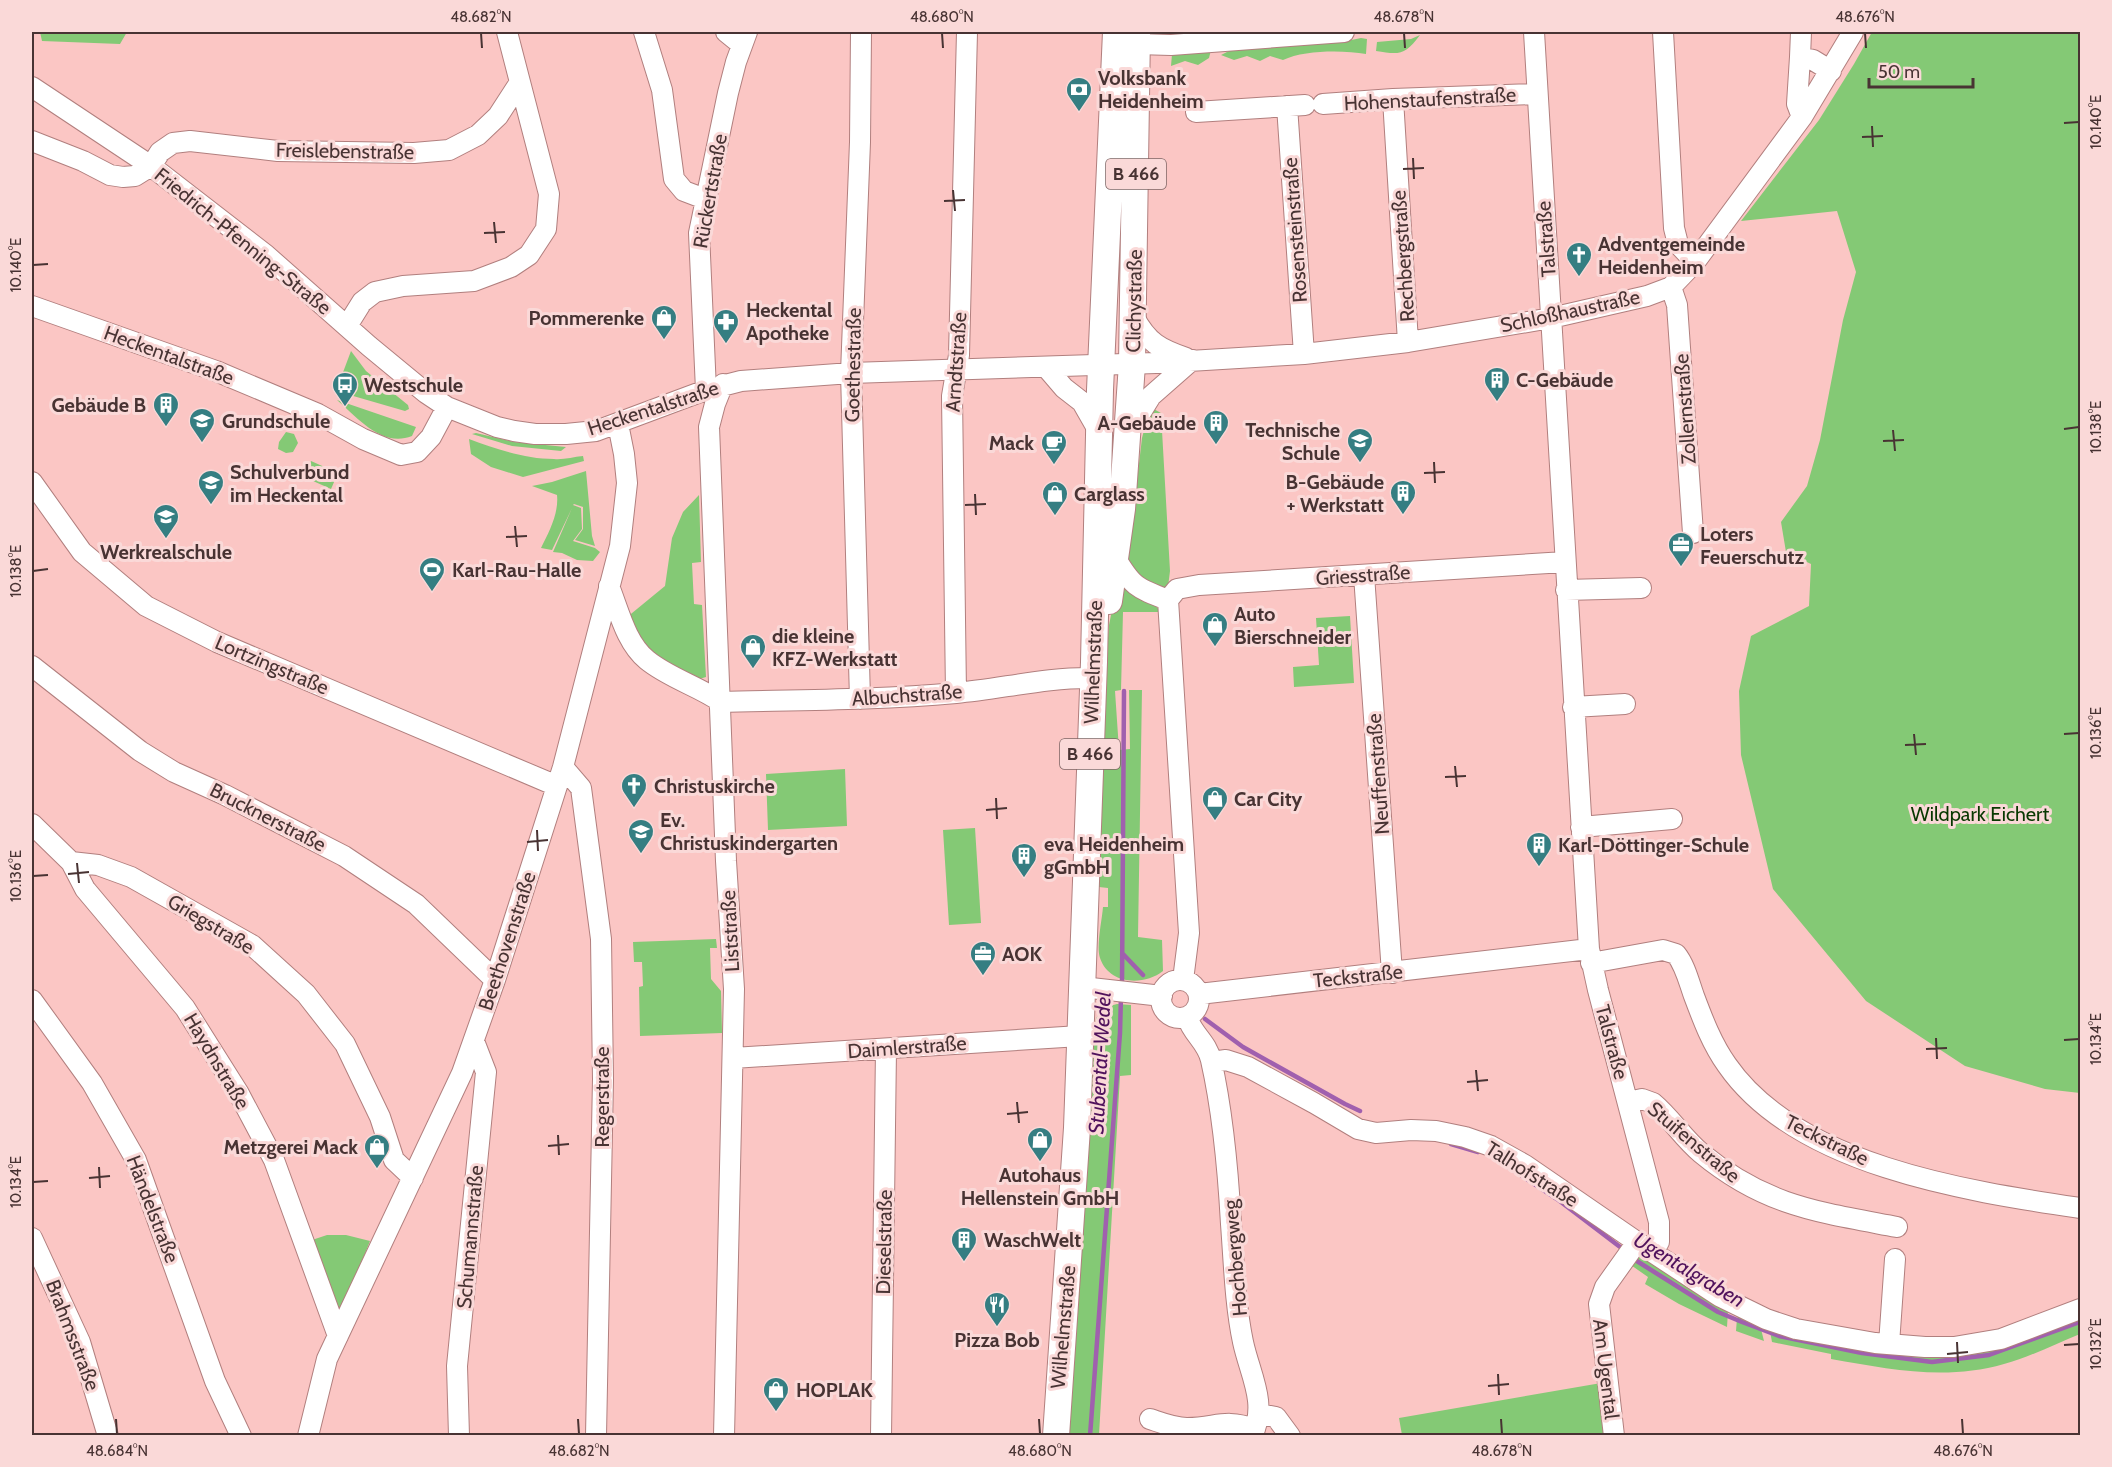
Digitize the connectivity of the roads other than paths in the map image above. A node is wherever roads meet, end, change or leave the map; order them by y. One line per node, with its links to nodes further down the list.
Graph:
1 (507, 32): 15 (street)
2 (644, 32): 24 (street)
3 (726, 32): 12 (street)
4 (861, 32): 38 (street, Goethestraße)
5 (967, 32): 37 (street, Arndtstraße)
6 (1344, 32): 11 (street)
7 (1534, 32): 17 (street, Talstraße)
8 (1663, 32): 25 (street)
9 (1801, 32): 13 (street)
10 (1853, 32): 14 (street, Schloßhaustraße)
11 (1130, 36): 28 (main road, Clichystraße / B 466); 35 (main road, Wilhelmstraße / B 466)
12 (744, 38): 24 (street, Rückertstraße)
13 (1800, 57): 14 (street); 21 (street)
14 (1831, 71): 21 (street, Schloßhaustraße)
15 (520, 82): 23 (street, Freislebenstraße); 30 (street)
16 (32, 87): 23 (street, Friedrich-Pfenning-Straße)
17 (1536, 94): 18 (street, Hohenstaufenstraße); 29 (street, Talstraße)
18 (1393, 99): 19 (street, Hohenstaufenstraße); 31 (street, Rechbergstraße)
19 (1305, 105): 20 (street, Hohenstaufenstraße); 32 (street, Rosensteinstraße)
20 (1196, 112)
21 (1802, 117): 25 (street, Schloßhaustraße)
22 (32, 141): 23 (street)
23 (151, 166): 30 (street, Friedrich-Pfenning-Straße)
24 (705, 199): 39 (street, Rückertstraße)
25 (1695, 262): 26 (street, Schloßhaustraße)
26 (1671, 287): 29 (street, Schloßhaustraße); 47 (street, Zollernstraße)
27 (32, 306): 41 (street, Heckentalstraße)
28 (1134, 317): 33 (street, Schloßhaustraße); 34 (main road, Clichystraße / B 466)
29 (1551, 318): 31 (street, Schloßhaustraße); 49 (street, Talstraße)
30 (347, 326): 41 (street, Friedrich-Pfenning-Straße)
31 (1408, 342): 32 (street, Schloßhaustraße)
32 (1304, 354): 33 (street, Schloßhaustraße)
33 (1192, 360): 34 (street, Schloßhaustraße); 45 (street)
34 (1132, 364): 35 (street, Schloßhaustraße); 45 (main road, Clichystraße / B 466)
35 (1101, 365): 36 (street, Heckentalstraße); 44 (main road, Wilhelmstraße / B 466)
36 (1046, 367): 37 (street, Heckentalstraße); 44 (street)
37 (958, 369): 38 (street, Heckentalstraße); 57 (street, Arndtstraße)
38 (851, 373): 39 (street, Heckentalstraße); 58 (street, Goethestraße)
39 (714, 387): 40 (street, Heckentalstraße); 43 (street, Liststraße)
40 (674, 403): 42 (street, Heckentalstraße); 43 (street)
41 (447, 407): 42 (street, Heckentalstraße)
42 (618, 424): 51 (street, Beethovenstraße)
43 (709, 427): 59 (street, Liststraße)
44 (1098, 430): 56 (main road, Wilhelmstraße / B 466)
45 (1127, 435): 48 (main road, Clichystraße / B 466)
46 (32, 482): 63 (street, Lortzingstraße)
47 (1693, 533)
48 (1115, 557): 54 (street); 56 (main road, Clichystraße / B 466)
49 (1565, 562): 50 (street, Griesstraße); 53 (street, Talstraße)
50 (1364, 575): 54 (street, Griesstraße); 69 (street, Neuffenstraße)
51 (609, 586): 59 (street); 62 (street, Beethovenstraße)
52 (1641, 588): 53 (street)
53 (1566, 590): 61 (street, Talstraße)
54 (1167, 600): 71 (street)
55 (32, 666): 70 (street, Brucknerstraße)
56 (1093, 670): 57 (street, Albuchstraße); 72 (main road, Wilhelmstraße / B 466)
57 (956, 693): 58 (street, Albuchstraße)
58 (860, 699): 59 (street, Albuchstraße)
59 (721, 702): 80 (street, Liststraße)
60 (1625, 704): 61 (street)
61 (1573, 707): 66 (street, Talstraße)
62 (563, 767): 63 (street, Beethovenstraße); 98 (street, Regerstraße)
63 (557, 786): 70 (street, Beethovenstraße)
64 (1672, 819): 66 (street)
65 (32, 824): 67 (street, Haydnstraße)
66 (1581, 827): 68 (street, Talstraße)
67 (71, 862): 83 (street, Griegstraße); 90 (street, Haydnstraße)
68 (1590, 956): 69 (street, Teckstraße); 82 (street, Talstraße); 84 (street, Teckstraße)
69 (1392, 973): 73 (street, Teckstraße)
70 (495, 980): 78 (street, Beethovenstraße)
71 (1183, 980): 73 (street); 74 (street)
72 (1082, 987): 74 (street); 77 (main road, Wilhelmstraße / B 466)
73 (1199, 994): 76 (street)
74 (1161, 996): 76 (street)
75 (32, 1000): 95 (street, Händelstraße)
76 (1187, 1017): 81 (street)
77 (1080, 1036): 79 (street, Daimlerstraße); 101 (main road, Wilhelmstraße / B 466)
78 (474, 1041): 83 (street, Beethovenstraße); 97 (street, Schumannstraße)
79 (886, 1049): 80 (street, Daimlerstraße); 100 (street, Dieselstraße)
80 (733, 1058): 99 (street, Liststraße)
81 (1212, 1062): 87 (street, Talhofstraße); 93 (street, Hochbergweg)
82 (1628, 1102): 85 (street, Stuifenstraße); 87 (street, Talstraße)
83 (412, 1178): 90 (street, Beethovenstraße)
84 (2080, 1208)
85 (1897, 1227)
86 (32, 1238): 94 (street, Brahmsstraße)
87 (1636, 1251): 91 (street, Talhofstraße); 103 (street, Am Ugental)
88 (1894, 1259): 91 (street)
89 (2080, 1309): 91 (street, Talhofstraße)
90 (338, 1336): 96 (street, Beethovenstraße)
91 (1889, 1344)
92 (1150, 1419): 93 (street)
93 (1256, 1426): 102 (street)
94 (108, 1436)
95 (241, 1436)
96 (308, 1436)
97 (459, 1436)
98 (596, 1436)
99 (724, 1436)
100 (881, 1436)
101 (1056, 1436)
102 (1290, 1436)
103 (1614, 1436)

